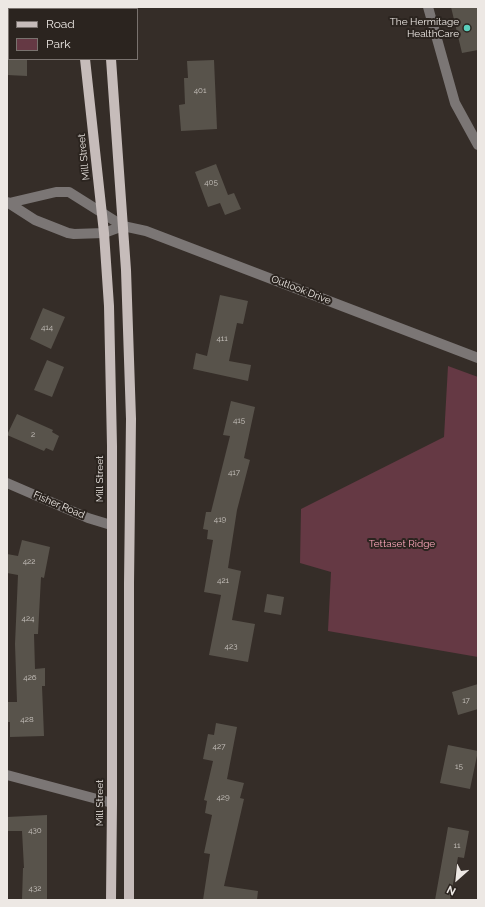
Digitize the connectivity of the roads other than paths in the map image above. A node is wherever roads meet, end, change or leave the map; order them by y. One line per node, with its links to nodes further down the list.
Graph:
1 (428, 7): 4 (street)
2 (85, 60): 6 (main road, Mill Street)
3 (111, 60): 7 (main road)
4 (478, 145)
5 (8, 202): 6 (street); 8 (street)
6 (102, 212): 7 (street); 8 (main road, Mill Street)
7 (124, 226): 8 (street); 9 (street, Outlook Drive); 15 (main road)
8 (104, 233): 11 (main road, Mill Street)
9 (478, 358)
10 (7, 483): 11 (street, Fisher Road)
11 (111, 525): 13 (main road, Mill Street)
12 (7, 775): 13 (street)
13 (112, 803): 14 (main road, Mill Street)
14 (111, 900)
15 (129, 900)

